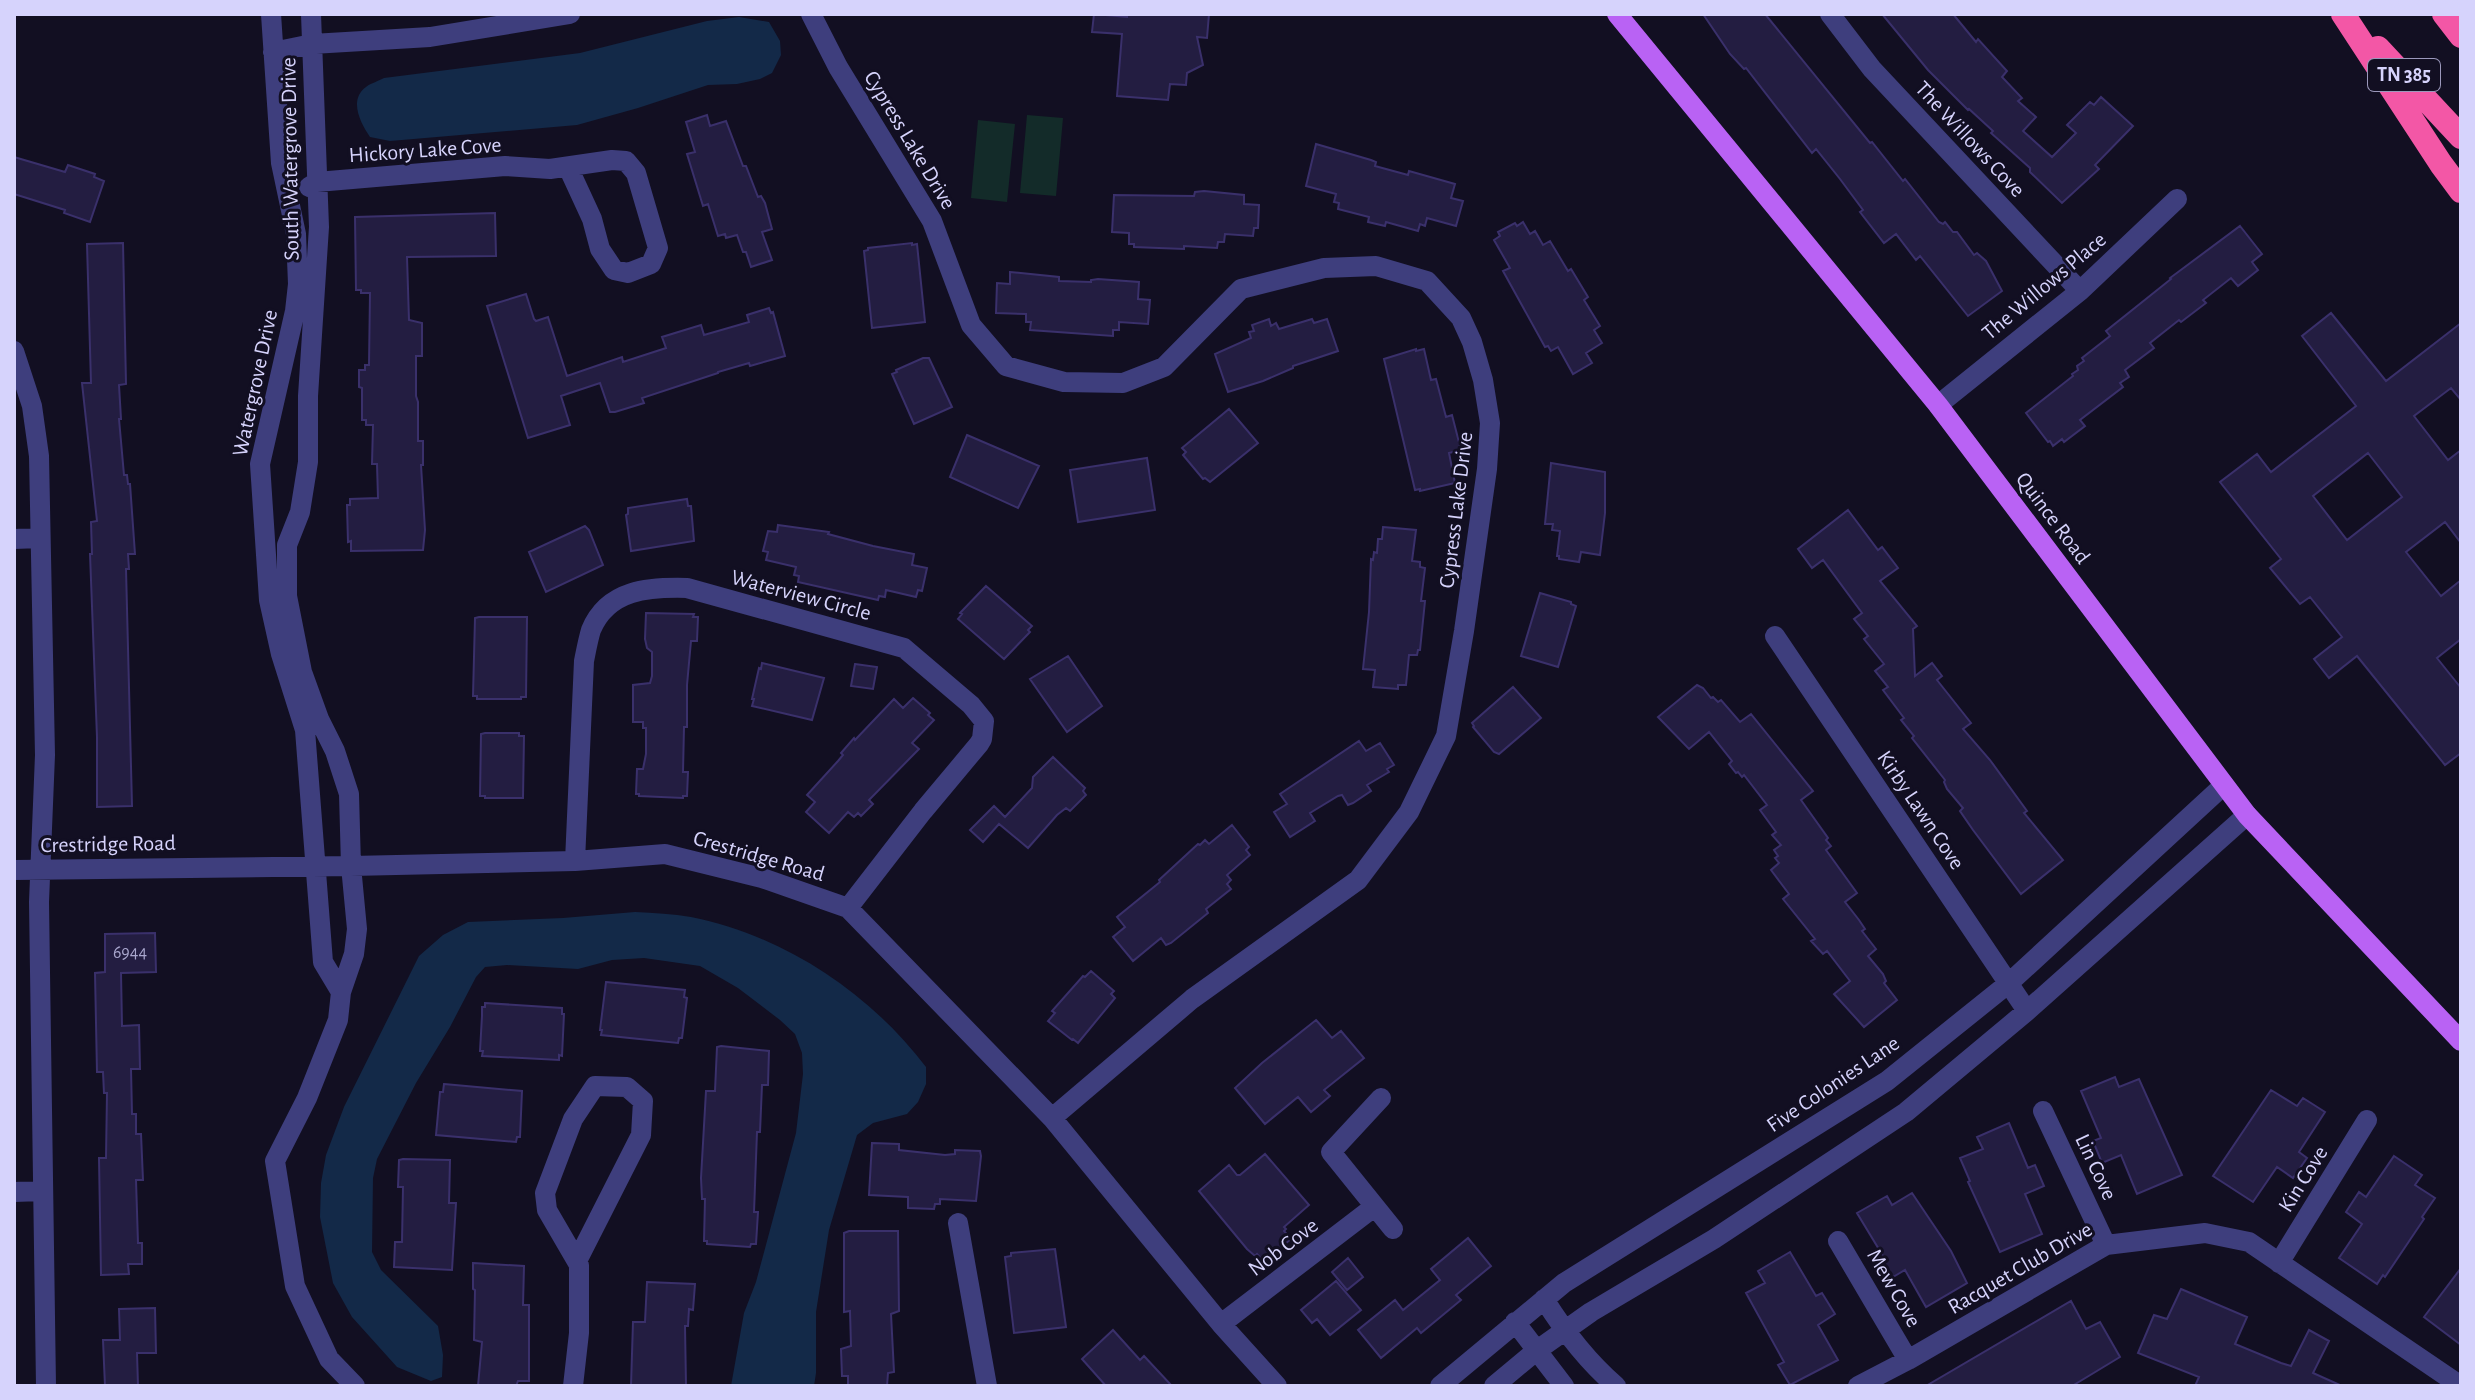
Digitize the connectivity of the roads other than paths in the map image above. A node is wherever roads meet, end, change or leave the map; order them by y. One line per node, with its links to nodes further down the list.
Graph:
1 (271, 14): 11 (street, Watergrove Drive)
2 (311, 14): 10 (street, South Watergrove Drive)
3 (570, 14): 10 (street)
4 (811, 14): 40 (street, Cypress Lake Drive)
5 (1617, 14): 20 (main road, Quince Road)
6 (1830, 14): 18 (street, The Willows Cove)
7 (2345, 14): 12 (highway, TN 385); 15 (highway)
8 (2444, 14): 9 (highway, TN 385)
9 (2461, 36)
10 (312, 44): 11 (street); 14 (street, South Watergrove Drive)
11 (273, 52): 16 (street, Watergrove Drive)
12 (2461, 137)
13 (568, 167): 13 (street, Hickory Lake Cove); 14 (street, Hickory Lake Cove)
14 (317, 182): 16 (street, Hickory Lake Cove); 28 (street, South Watergrove Drive)
15 (2461, 191)
16 (289, 198): 27 (street, Watergrove Drive)
17 (2177, 199): 18 (street, The Willows Place)
18 (2080, 291): 20 (street, The Willows Place)
19 (14, 351): 21 (street)
20 (1938, 405): 24 (main road, Quince Road)
21 (40, 538): 22 (street); 29 (street)
22 (14, 539)
23 (1775, 636): 32 (street, Kirby Lawn Cove)
24 (2224, 785): 25 (main road, Quince Road); 32 (street, Five Colonies Lane)
25 (2247, 815): 34 (street); 35 (main road, Quince Road)
26 (575, 861): 28 (street, Crestridge Road); 31 (street, Crestridge Road); 31 (street, Waterview Circle)
27 (317, 866): 28 (street, Crestridge Road); 29 (street, Crestridge Road); 33 (street, Watergrove Drive)
28 (351, 866): 33 (street)
29 (40, 869): 30 (street, Crestridge Road); 42 (street)
30 (14, 870)
31 (848, 908): 40 (street, Crestridge Road)
32 (2009, 983): 34 (street, Kirby Lawn Cove); 36 (street, Five Colonies Lane)
33 (341, 992): 58 (street)
34 (2027, 1011): 39 (street)
35 (2461, 1041)
36 (1887, 1081): 39 (street); 51 (street, Five Colonies Lane)
37 (1381, 1098): 44 (street)
38 (2043, 1111): 48 (street, Lin Cove)
39 (1906, 1112): 54 (street)
40 (1052, 1118): 53 (street, Crestridge Road)
41 (2367, 1120): 50 (street, Kin Cove)
42 (42, 1191): 43 (street); 57 (street)
43 (14, 1192)
44 (1374, 1207): 46 (street); 53 (street, Nob Cove)
45 (958, 1223): 60 (street)
46 (1393, 1229)
47 (1838, 1241): 56 (street, Mew Cove)
48 (2106, 1245): 50 (street, Racquet Club Drive); 56 (street, Racquet Club Drive)
49 (577, 1261): 49 (street); 59 (street)
50 (2279, 1263): 67 (street, Racquet Club Drive)
51 (1544, 1299): 52 (street, Five Colonies Lane); 54 (street)
52 (1515, 1322): 55 (street); 62 (street, Five Colonies Lane)
53 (1221, 1324): 61 (street, Crestridge Road)
54 (1564, 1330): 55 (street); 65 (street)
55 (1536, 1351): 63 (street); 64 (street)
56 (1908, 1360): 66 (street, Racquet Club Drive)
57 (46, 1386)
58 (355, 1386)
59 (573, 1386)
60 (987, 1386)
61 (1277, 1386)
62 (1440, 1386)
63 (1494, 1386)
64 (1564, 1386)
65 (1616, 1386)
66 (1858, 1386)
67 (2461, 1386)

